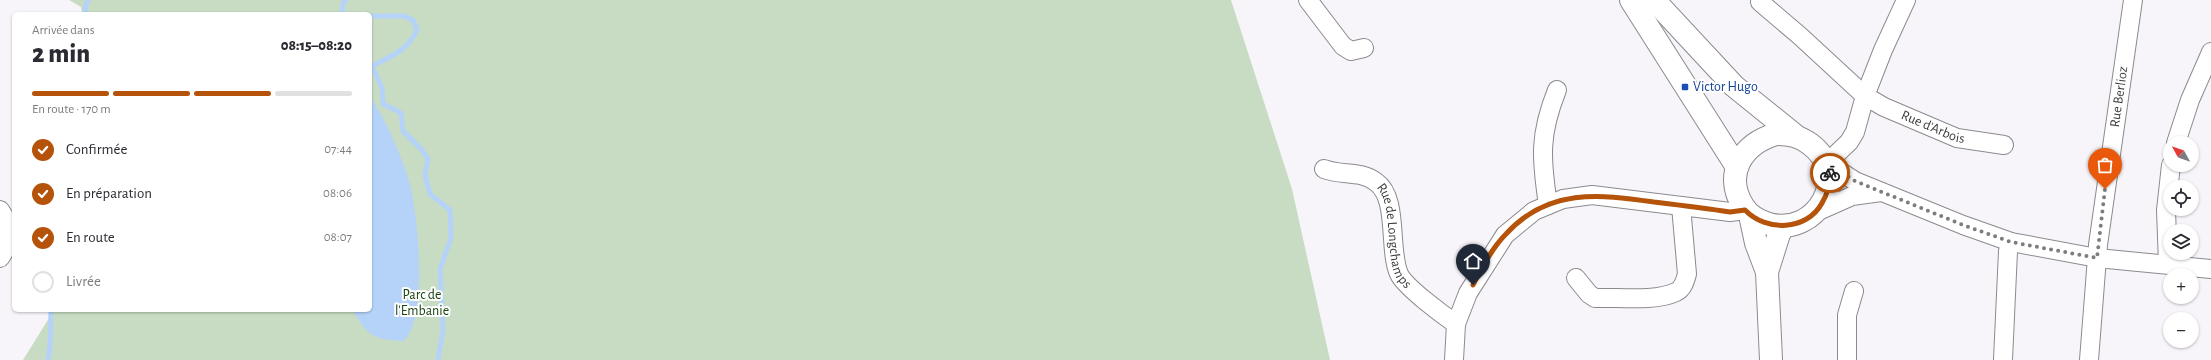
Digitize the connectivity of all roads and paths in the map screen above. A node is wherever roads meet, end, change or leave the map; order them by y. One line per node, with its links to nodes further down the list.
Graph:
1 (1308, 0): 7 (street)
2 (1631, 0): 15 (street)
3 (1654, 0): 11 (street)
4 (1906, 0): 10 (street)
5 (2133, 0): 26 (street, Rue Berlioz)
6 (1760, 2): 10 (street, Rue d'Arbois)
7 (1364, 48)
8 (2211, 52): 12 (street)
9 (1557, 90): 19 (street)
10 (1865, 96): 13 (street, Rue d'Arbois); 14 (street)
11 (1796, 136): 14 (street); 15 (street)
12 (2178, 136)
13 (2004, 145)
14 (1827, 163): 18 (street); 22 (street)
15 (1737, 167): 23 (street)
16 (1324, 169): 33 (street, Rue de Longchamps)
17 (2170, 172): 28 (street)
18 (1882, 192): 22 (street); 25 (street)
19 (1548, 205): 20 (street); 33 (street)
20 (1681, 206): 23 (street); 31 (street)
21 (0, 210): 27 (street)
22 (1816, 212): 24 (street)
23 (1748, 213): 24 (street); 30 (street)
24 (1784, 226): 30 (street)
25 (2011, 242): 26 (street); 37 (street)
26 (2090, 257): 28 (street); 38 (street, Rue Berlioz)
27 (0, 258)
28 (2168, 264): 29 (street)
29 (2211, 269)
30 (1767, 272): 35 (street)
31 (1576, 278)
32 (1854, 291): 36 (street)
33 (1456, 324): 34 (street)
34 (1454, 360)
35 (1771, 360)
36 (1847, 360)
37 (2003, 360)
38 (2089, 360)

